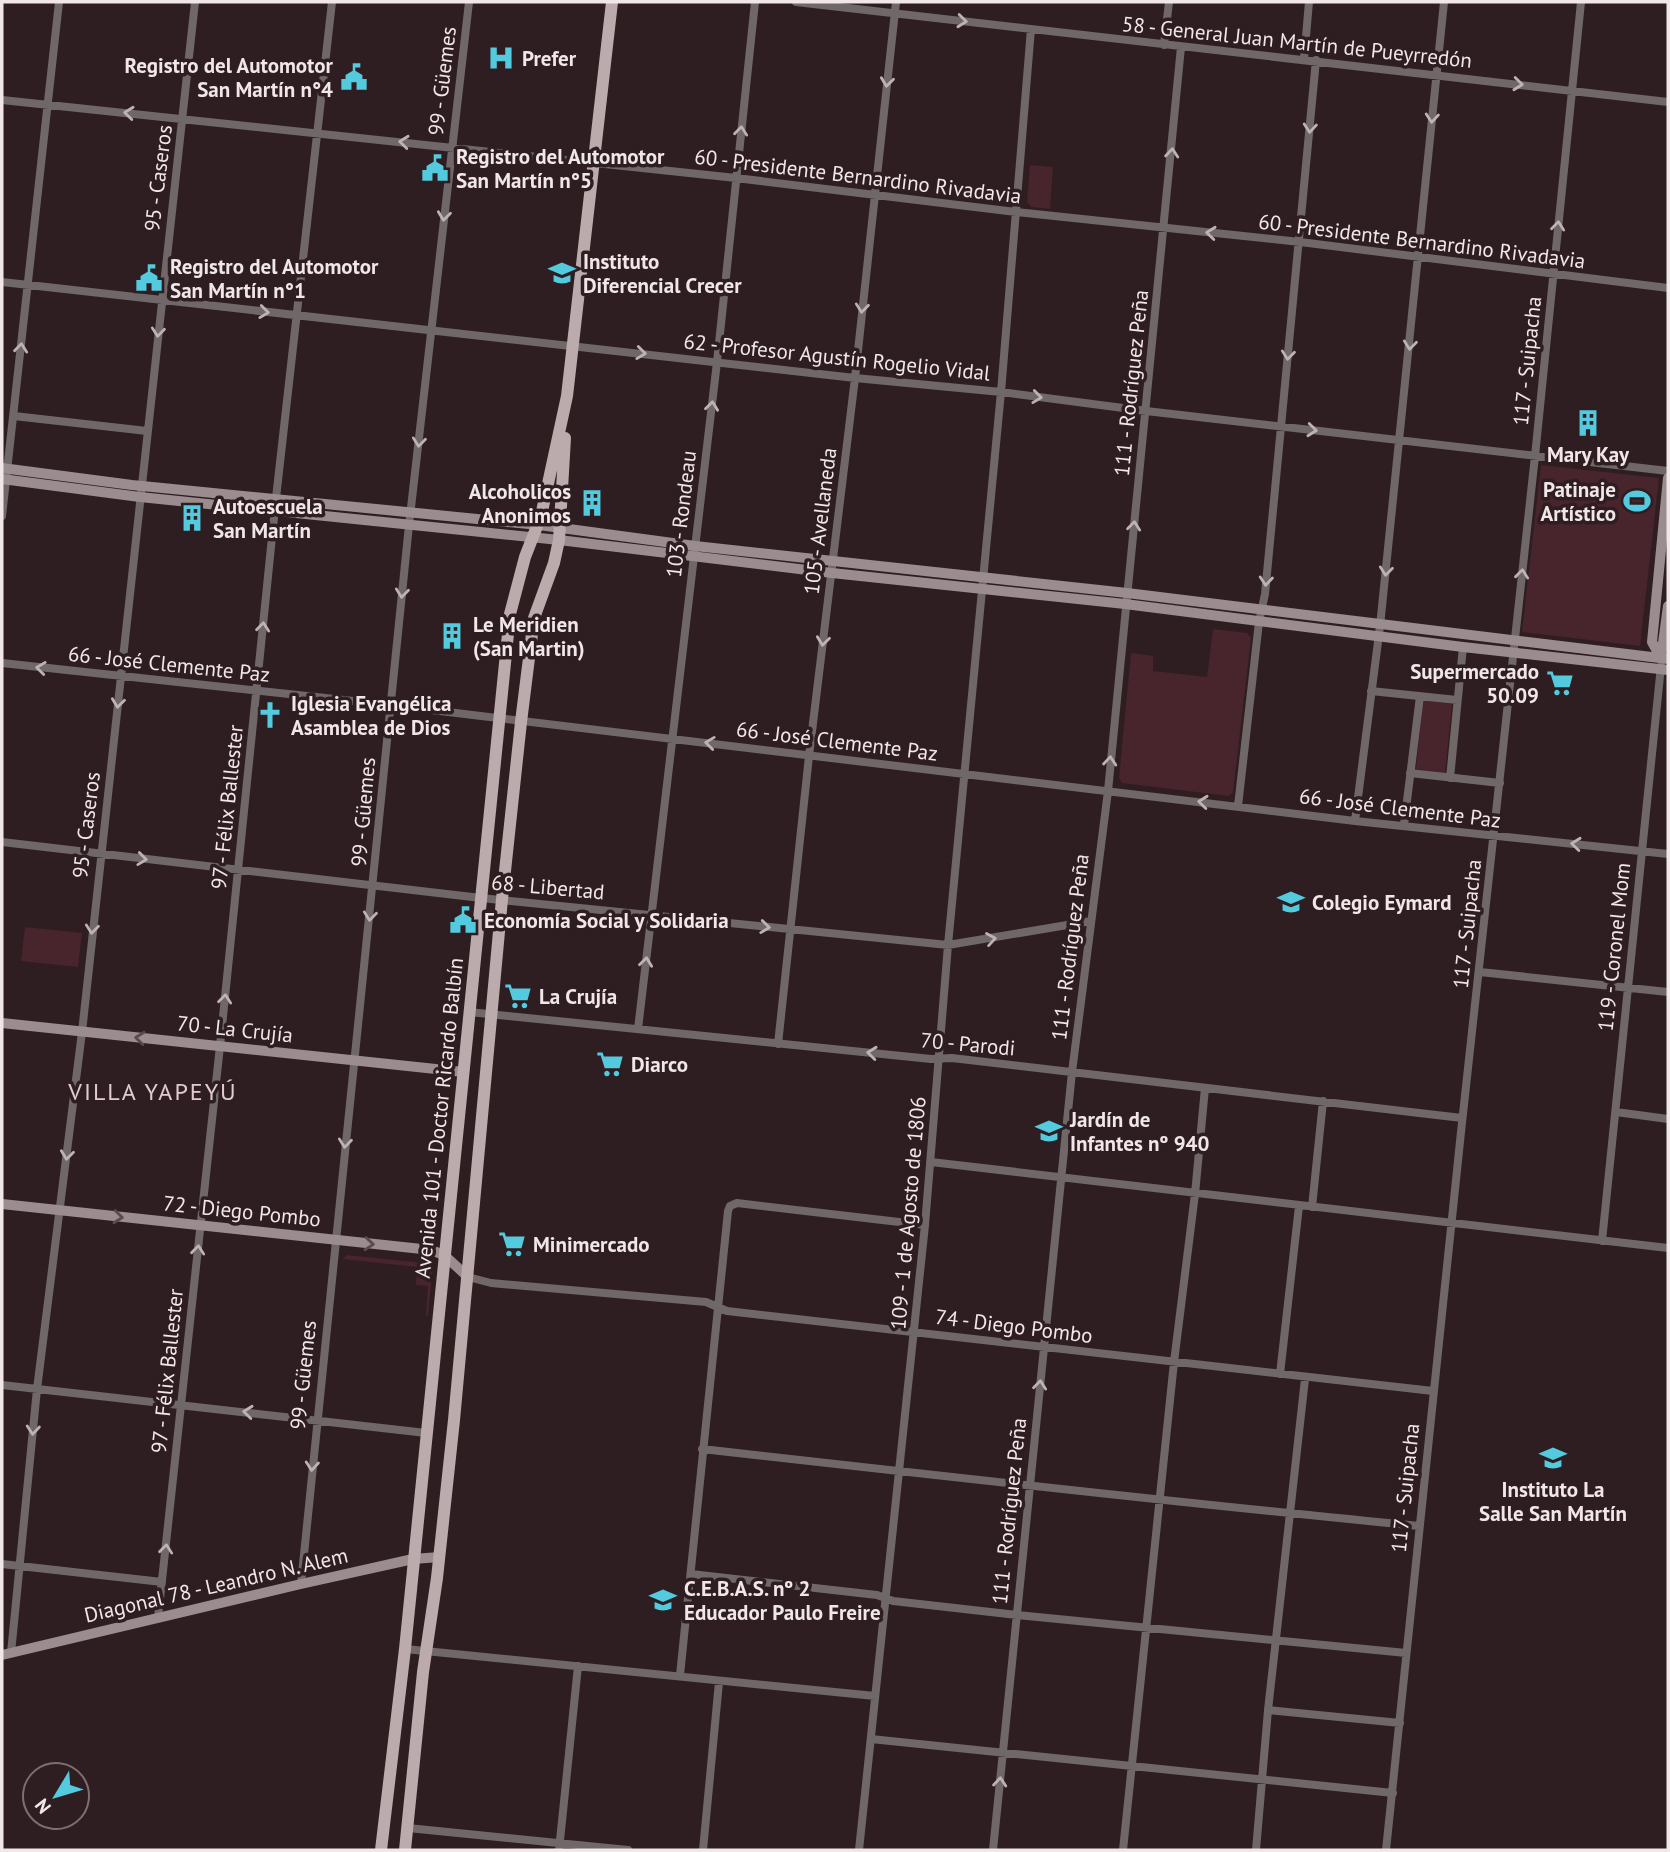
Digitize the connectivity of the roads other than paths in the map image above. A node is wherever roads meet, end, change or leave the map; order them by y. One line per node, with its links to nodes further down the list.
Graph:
1 (59, 2): 23 (street)
2 (195, 2): 24 (street, 95 - Caseros)
3 (332, 2): 25 (street, 97 - Félix Ballester)
4 (469, 2): 26 (street, 99 - Güemes)
5 (612, 2): 27 (main road, Avenida 101 - Doctor Ricardo Balbín)
6 (755, 2): 28 (street, 103 - Rondeau, one-way to 6)
7 (796, 2): 13 (street, 58 - General Juan Martín de Pueyrredón)
8 (896, 2): 13 (street, 105 - Avellaneda)
9 (1169, 2): 15 (street)
10 (1309, 2): 17 (street)
11 (1444, 2): 19 (street)
12 (1581, 2): 20 (street, 117 - Suipacha)
13 (895, 14): 14 (street, 58 - General Juan Martín de Pueyrredón, one-way to 14); 29 (street, 105 - Avellaneda, one-way to 29)
14 (1031, 29): 15 (street, 58 - General Juan Martín de Pueyrredón); 30 (street, 109 - 1 de Agosto de 1806)
15 (1164, 45): 16 (street, 58 - General Juan Martín de Pueyrredón)
16 (1181, 47): 17 (street, 58 - General Juan Martín de Pueyrredón); 31 (street, 111 - Rodríguez Peña, one-way to 16)
17 (1304, 60): 18 (street, 58 - General Juan Martín de Pueyrredón)
18 (1317, 60): 19 (street, 58 - General Juan Martín de Pueyrredón); 32 (street, one-way to 32)
19 (1436, 76): 20 (street, 58 - General Juan Martín de Pueyrredón, one-way to 20); 33 (street, one-way to 33)
20 (1571, 90): 22 (street, 58 - General Juan Martín de Pueyrredón); 34 (street, 117 - Suipacha, one-way to 20)
21 (2, 100): 23 (street, 60 - Presidente Bernardino Rivadavia)
22 (1668, 102)
23 (47, 105): 24 (street, 60 - Presidente Bernardino Rivadavia, one-way to 23); 36 (street)
24 (183, 118): 25 (street, 60 - Presidente Bernardino Rivadavia); 38 (street, 95 - Caseros)
25 (317, 133): 26 (street, 60 - Presidente Bernardino Rivadavia, one-way to 25); 39 (street, 97 - Félix Ballester)
26 (452, 148): 27 (street, 60 - Presidente Bernardino Rivadavia); 40 (street, 99 - Güemes, one-way to 40)
27 (594, 162): 28 (street, 60 - Presidente Bernardino Rivadavia); 41 (main road, Avenida 101 - Doctor Ricardo Balbín)
28 (736, 178): 29 (street, 60 - Presidente Bernardino Rivadavia); 42 (street, 103 - Rondeau)
29 (874, 195): 30 (street, 60 - Presidente Bernardino Rivadavia); 43 (street, 105 - Avellaneda, one-way to 43)
30 (1016, 212): 31 (street, 60 - Presidente Bernardino Rivadavia); 44 (street, 109 - 1 de Agosto de 1806)
31 (1165, 229): 32 (street, 60 - Presidente Bernardino Rivadavia, one-way to 31); 46 (street, 111 - Rodríguez Peña)
32 (1300, 243): 33 (street, 60 - Presidente Bernardino Rivadavia); 48 (street, one-way to 48)
33 (1419, 257): 34 (street, 60 - Presidente Bernardino Rivadavia); 50 (street, one-way to 50)
34 (1553, 275): 37 (street, 60 - Presidente Bernardino Rivadavia); 51 (street, 117 - Suipacha)
35 (2, 282): 36 (street, 62 - Profesor Agustín Rogelio Vidal)
36 (28, 285): 38 (street, 62 - Profesor Agustín Rogelio Vidal); 47 (street, one-way to 36)
37 (1668, 288)
38 (161, 300): 39 (street, 62 - Profesor Agustín Rogelio Vidal, one-way to 39); 49 (street, 95 - Caseros, one-way to 49)
39 (297, 316): 40 (street, 62 - Profesor Agustín Rogelio Vidal); 56 (street, 97 - Félix Ballester)
40 (431, 330): 41 (street, 62 - Profesor Agustín Rogelio Vidal); 58 (street, 99 - Güemes, one-way to 58)
41 (573, 345): 42 (street, 62 - Profesor Agustín Rogelio Vidal, one-way to 42); 45 (main road, Avenida 101 - Doctor Ricardo Balbín)
42 (717, 362): 43 (street, 62 - Profesor Agustín Rogelio Vidal); 62 (street, 103 - Rondeau, one-way to 42)
43 (855, 378): 44 (street, 62 - Profesor Agustín Rogelio Vidal); 63 (street, 105 - Avellaneda)
44 (1001, 393): 46 (street, 62 - Profesor Agustín Rogelio Vidal, one-way to 46); 64 (street, 109 - 1 de Agosto de 1806)
45 (567, 396): 59 (main road, Avenida 101 - Doctor Ricardo Balbín); 60 (main road, Avenida 101 - Doctor Ricardo Balbín)
46 (1146, 411): 48 (street, 62 - Profesor Agustín Rogelio Vidal); 65 (street, 111 - Rodríguez Peña, one-way to 46)
47 (14, 416): 49 (street); 53 (street)
48 (1280, 426): 50 (street, 62 - Profesor Agustín Rogelio Vidal, one-way to 50); 67 (street, one-way to 67)
49 (147, 430): 55 (street, 95 - Caseros)
50 (1400, 440): 51 (street, 62 - Profesor Agustín Rogelio Vidal); 68 (street, one-way to 68)
51 (1535, 456): 52 (street, 62 - Profesor Agustín Rogelio Vidal); 70 (street, 117 - Suipacha, one-way to 51)
52 (1668, 471)
53 (4, 474): 55 (main road); 57 (street)
54 (1668, 478): 72 (main road, 119 - Coronel Mom)
55 (140, 492): 56 (main road); 73 (street, 95 - Caseros)
56 (275, 504): 58 (main road); 74 (street, 97 - Félix Ballester, one-way to 56)
57 (2, 516)
58 (410, 519): 59 (main road); 61 (main road); 78 (street, 99 - Güemes, one-way to 78)
59 (539, 525): 60 (main road); 61 (main road, Avenida 101 - Doctor Ricardo Balbín)
60 (559, 534): 61 (main road); 62 (main road); 80 (main road, Avenida 101 - Doctor Ricardo Balbín)
61 (532, 538): 79 (main road, Avenida 101 - Doctor Ricardo Balbín)
62 (694, 552): 63 (main road); 81 (street, 103 - Rondeau)
63 (832, 567): 64 (main road); 82 (street, 105 - Avellaneda, one-way to 82)
64 (983, 584): 65 (main road); 84 (street, 109 - 1 de Agosto de 1806)
65 (1126, 599): 67 (main road); 87 (street, 111 - Rodríguez Peña, one-way to 65)
66 (1668, 606): 72 (main road, 119 - Coronel Mom)
67 (1260, 616): 68 (main road); 88 (street)
68 (1379, 631): 69 (main road); 70 (main road); 75 (street)
69 (1463, 647): 70 (main road); 77 (street)
70 (1514, 647): 72 (main road); 86 (street, 117 - Suipacha)
71 (2, 663): 73 (street, 66 - José Clemente Paz, one-way to 71)
72 (1665, 664): 93 (street, 119 - Coronel Mom)
73 (121, 677): 74 (street, 66 - José Clemente Paz); 94 (street, 95 - Caseros, one-way to 94)
74 (257, 690): 78 (street, 66 - José Clemente Paz); 96 (street, 97 - Félix Ballester)
75 (1371, 691): 76 (street); 89 (street)
76 (1420, 696): 77 (street); 83 (street)
77 (1457, 700): 85 (street)
78 (390, 705): 79 (street, 66 - José Clemente Paz); 97 (street, 99 - Güemes)
79 (498, 720): 80 (street, 66 - José Clemente Paz); 98 (main road, Avenida 101 - Doctor Ricardo Balbín)
80 (521, 722): 81 (street, 66 - José Clemente Paz); 99 (main road, Avenida 101 - Doctor Ricardo Balbín)
81 (673, 738): 82 (street, 66 - José Clemente Paz, one-way to 81); 100 (street, 103 - Rondeau)
82 (809, 756): 84 (street, 66 - José Clemente Paz); 102 (street, 105 - Avellaneda)
83 (1410, 773): 85 (street); 90 (street)
84 (963, 774): 87 (street, 66 - José Clemente Paz); 103 (street, 109 - 1 de Agosto de 1806)
85 (1450, 778): 86 (street)
86 (1500, 783): 91 (street, 117 - Suipacha)
87 (1108, 791): 88 (street, 66 - José Clemente Paz, one-way to 87); 101 (street, 111 - Rodríguez Peña)
88 (1238, 806): 89 (street, 66 - José Clemente Paz)
89 (1355, 821): 90 (street, 66 - José Clemente Paz)
90 (1404, 825): 91 (street, 66 - José Clemente Paz)
91 (1494, 836): 93 (street, 66 - José Clemente Paz, one-way to 91); 104 (street, 117 - Suipacha)
92 (2, 842): 94 (street, 68 - Libertad)
93 (1643, 851): 95 (street, 66 - José Clemente Paz); 105 (street, 119 - Coronel Mom)
94 (100, 854): 96 (street, 68 - Libertad, one-way to 96); 111 (street, 95 - Caseros, one-way to 111)
95 (1668, 854)
96 (237, 870): 97 (street, 68 - Libertad); 113 (street, 97 - Félix Ballester, one-way to 96)
97 (373, 885): 98 (street, 68 - Libertad); 115 (street, 99 - Güemes, one-way to 115)
98 (481, 898): 99 (street, 68 - Libertad); 107 (main road, Avenida 101 - Doctor Ricardo Balbín)
99 (502, 900): 100 (street, 68 - Libertad); 108 (main road, Avenida 101 - Doctor Ricardo Balbín)
100 (651, 914): 102 (street, 68 - Libertad, one-way to 102); 110 (street, 103 - Rondeau, one-way to 100)
101 (1091, 922): 103 (street, 68 - Libertad, one-way to 101); 117 (street, 111 - Rodríguez Peña)
102 (791, 930): 103 (street, 68 - Libertad); 112 (street, 105 - Avellaneda)
103 (948, 945): 114 (street, 109 - 1 de Agosto de 1806)
104 (1480, 972): 105 (street); 121 (street, 117 - Suipacha)
105 (1628, 987): 106 (street); 120 (street, 119 - Coronel Mom)
106 (1668, 992)
107 (469, 1012): 108 (street, 70 - Parodi); 116 (main road, Avenida 101 - Doctor Ricardo Balbín)
108 (492, 1014): 110 (street, 70 - Parodi); 137 (main road, Avenida 101 - Doctor Ricardo Balbín)
109 (2, 1023): 111 (main road, 70 - La Crujía)
110 (638, 1029): 112 (street, 70 - Parodi)
111 (82, 1032): 113 (main road, 70 - La Crujía, one-way to 111); 129 (street, 95 - Caseros, one-way to 129)
112 (778, 1044): 114 (street, 70 - Parodi, one-way to 112)
113 (220, 1046): 115 (main road, 70 - La Crujía); 132 (street, 97 - Félix Ballester)
114 (940, 1058): 117 (street, 70 - Parodi); 123 (street, 109 - 1 de Agosto de 1806)
115 (354, 1061): 116 (main road, 70 - La Crujía); 133 (street, 99 - Güemes, one-way to 133)
116 (464, 1072): 136 (main road, Avenida 101 - Doctor Ricardo Balbín)
117 (1072, 1072): 118 (street, 70 - Parodi); 124 (street, 111 - Rodríguez Peña)
118 (1205, 1088): 119 (street, 70 - Parodi); 125 (street)
119 (1324, 1101): 121 (street, 70 - Parodi); 128 (street)
120 (1616, 1112): 122 (street); 134 (street, 119 - Coronel Mom)
121 (1462, 1118): 130 (street, 117 - Suipacha)
122 (1668, 1119)
123 (931, 1162): 124 (street); 131 (street, 109 - 1 de Agosto de 1806)
124 (1062, 1179): 125 (street); 140 (street, 111 - Rodríguez Peña)
125 (1195, 1194): 127 (street); 141 (street)
126 (2, 1204): 129 (main road, 72 - Diego Pombo)
127 (1299, 1206): 128 (street); 142 (street)
128 (1312, 1207): 130 (street)
129 (60, 1211): 132 (main road, 72 - Diego Pombo, one-way to 132); 145 (street, 95 - Caseros)
130 (1452, 1223): 134 (street); 146 (street, 117 - Suipacha)
131 (925, 1225): 138 (street); 139 (street, 109 - 1 de Agosto de 1806)
132 (201, 1226): 133 (main road, 72 - Diego Pombo); 147 (street, 97 - Félix Ballester, one-way to 132)
133 (335, 1240): 136 (main road, 72 - Diego Pombo, one-way to 136); 148 (street, 99 - Güemes)
134 (1602, 1241): 135 (street)
135 (1668, 1248)
136 (444, 1255): 137 (main road); 149 (main road, Avenida 101 - Doctor Ricardo Balbín)
137 (468, 1277): 138 (street, 74 - Diego Pombo); 156 (main road, Avenida 101 - Doctor Ricardo Balbín)
138 (719, 1307): 139 (street, 74 - Diego Pombo); 150 (street)
139 (914, 1332): 140 (street, 74 - Diego Pombo); 151 (street, 109 - 1 de Agosto de 1806)
140 (1044, 1347): 141 (street, 74 - Diego Pombo); 152 (street, 111 - Rodríguez Peña, one-way to 140)
141 (1174, 1362): 142 (street, 74 - Diego Pombo); 153 (street)
142 (1280, 1374): 143 (street, 74 - Diego Pombo)
143 (1305, 1378): 146 (street, 74 - Diego Pombo); 154 (street)
144 (2, 1385): 145 (street)
145 (37, 1389): 147 (street); 159 (street, 95 - Caseros, one-way to 159)
146 (1433, 1391): 155 (street, 117 - Suipacha)
147 (181, 1405): 148 (street, one-way to 147); 161 (street, 97 - Félix Ballester, one-way to 147)
148 (316, 1419): 149 (street); 162 (street, 99 - Güemes, one-way to 162)
149 (426, 1433): 157 (main road, Avenida 101 - Doctor Ricardo Balbín)
150 (702, 1449): 151 (street); 160 (street)
151 (900, 1471): 152 (street); 163 (street, 109 - 1 de Agosto de 1806)
152 (1029, 1487): 153 (street); 164 (street, 111 - Rodríguez Peña)
153 (1160, 1498): 154 (street); 166 (street)
154 (1290, 1514): 155 (street); 167 (street)
155 (1419, 1526): 170 (street, 117 - Suipacha)
156 (439, 1557): 157 (main road, Diagonal 78 - Leandro N. Alem); 169 (main road, Avenida 101 - Doctor Ricardo Balbín)
157 (413, 1559): 162 (main road, Diagonal 78 - Leandro N. Alem); 168 (main road, Avenida 101 - Doctor Ricardo Balbín)
158 (2, 1564): 159 (street)
159 (20, 1567): 161 (street); 171 (street, 95 - Caseros)
160 (691, 1574): 163 (street); 173 (street)
161 (163, 1582): 165 (street, 97 - Félix Ballester)
162 (301, 1584): 165 (main road, Diagonal 78 - Leandro N. Alem)
163 (886, 1598): 164 (street); 175 (street, 109 - 1 de Agosto de 1806)
164 (1017, 1615): 166 (street); 179 (street, 111 - Rodríguez Peña)
165 (158, 1617): 171 (main road, Diagonal 78 - Leandro N. Alem)
166 (1146, 1629): 167 (street); 180 (street)
167 (1276, 1642): 170 (street); 176 (street)
168 (405, 1649): 169 (street); 185 (main road, Avenida 101 - Doctor Ricardo Balbín)
169 (427, 1649): 172 (street); 183 (main road, Avenida 101 - Doctor Ricardo Balbín)
170 (1406, 1653): 177 (street, 117 - Suipacha)
171 (6, 1654)
172 (578, 1666): 173 (street); 184 (street)
173 (680, 1675): 174 (street)
174 (719, 1682): 175 (street); 188 (street)
175 (875, 1696): 178 (street, 109 - 1 de Agosto de 1806)
176 (1268, 1710): 177 (street); 181 (street)
177 (1400, 1723): 182 (street, 117 - Suipacha)
178 (871, 1739): 179 (street); 189 (street, 109 - 1 de Agosto de 1806)
179 (1003, 1751): 180 (street); 190 (street, 111 - Rodríguez Peña, one-way to 179)
180 (1133, 1765): 181 (street); 191 (street)
181 (1264, 1779): 182 (street); 192 (street)
182 (1393, 1793): 193 (street, 117 - Suipacha)
183 (408, 1828): 184 (street); 186 (main road, Avenida 101 - Doctor Ricardo Balbín)
184 (560, 1846): 187 (street)
185 (381, 1850)
186 (405, 1850)
187 (628, 1850)
188 (703, 1850)
189 (859, 1850)
190 (993, 1850)
191 (1123, 1850)
192 (1256, 1850)
193 (1386, 1850)

